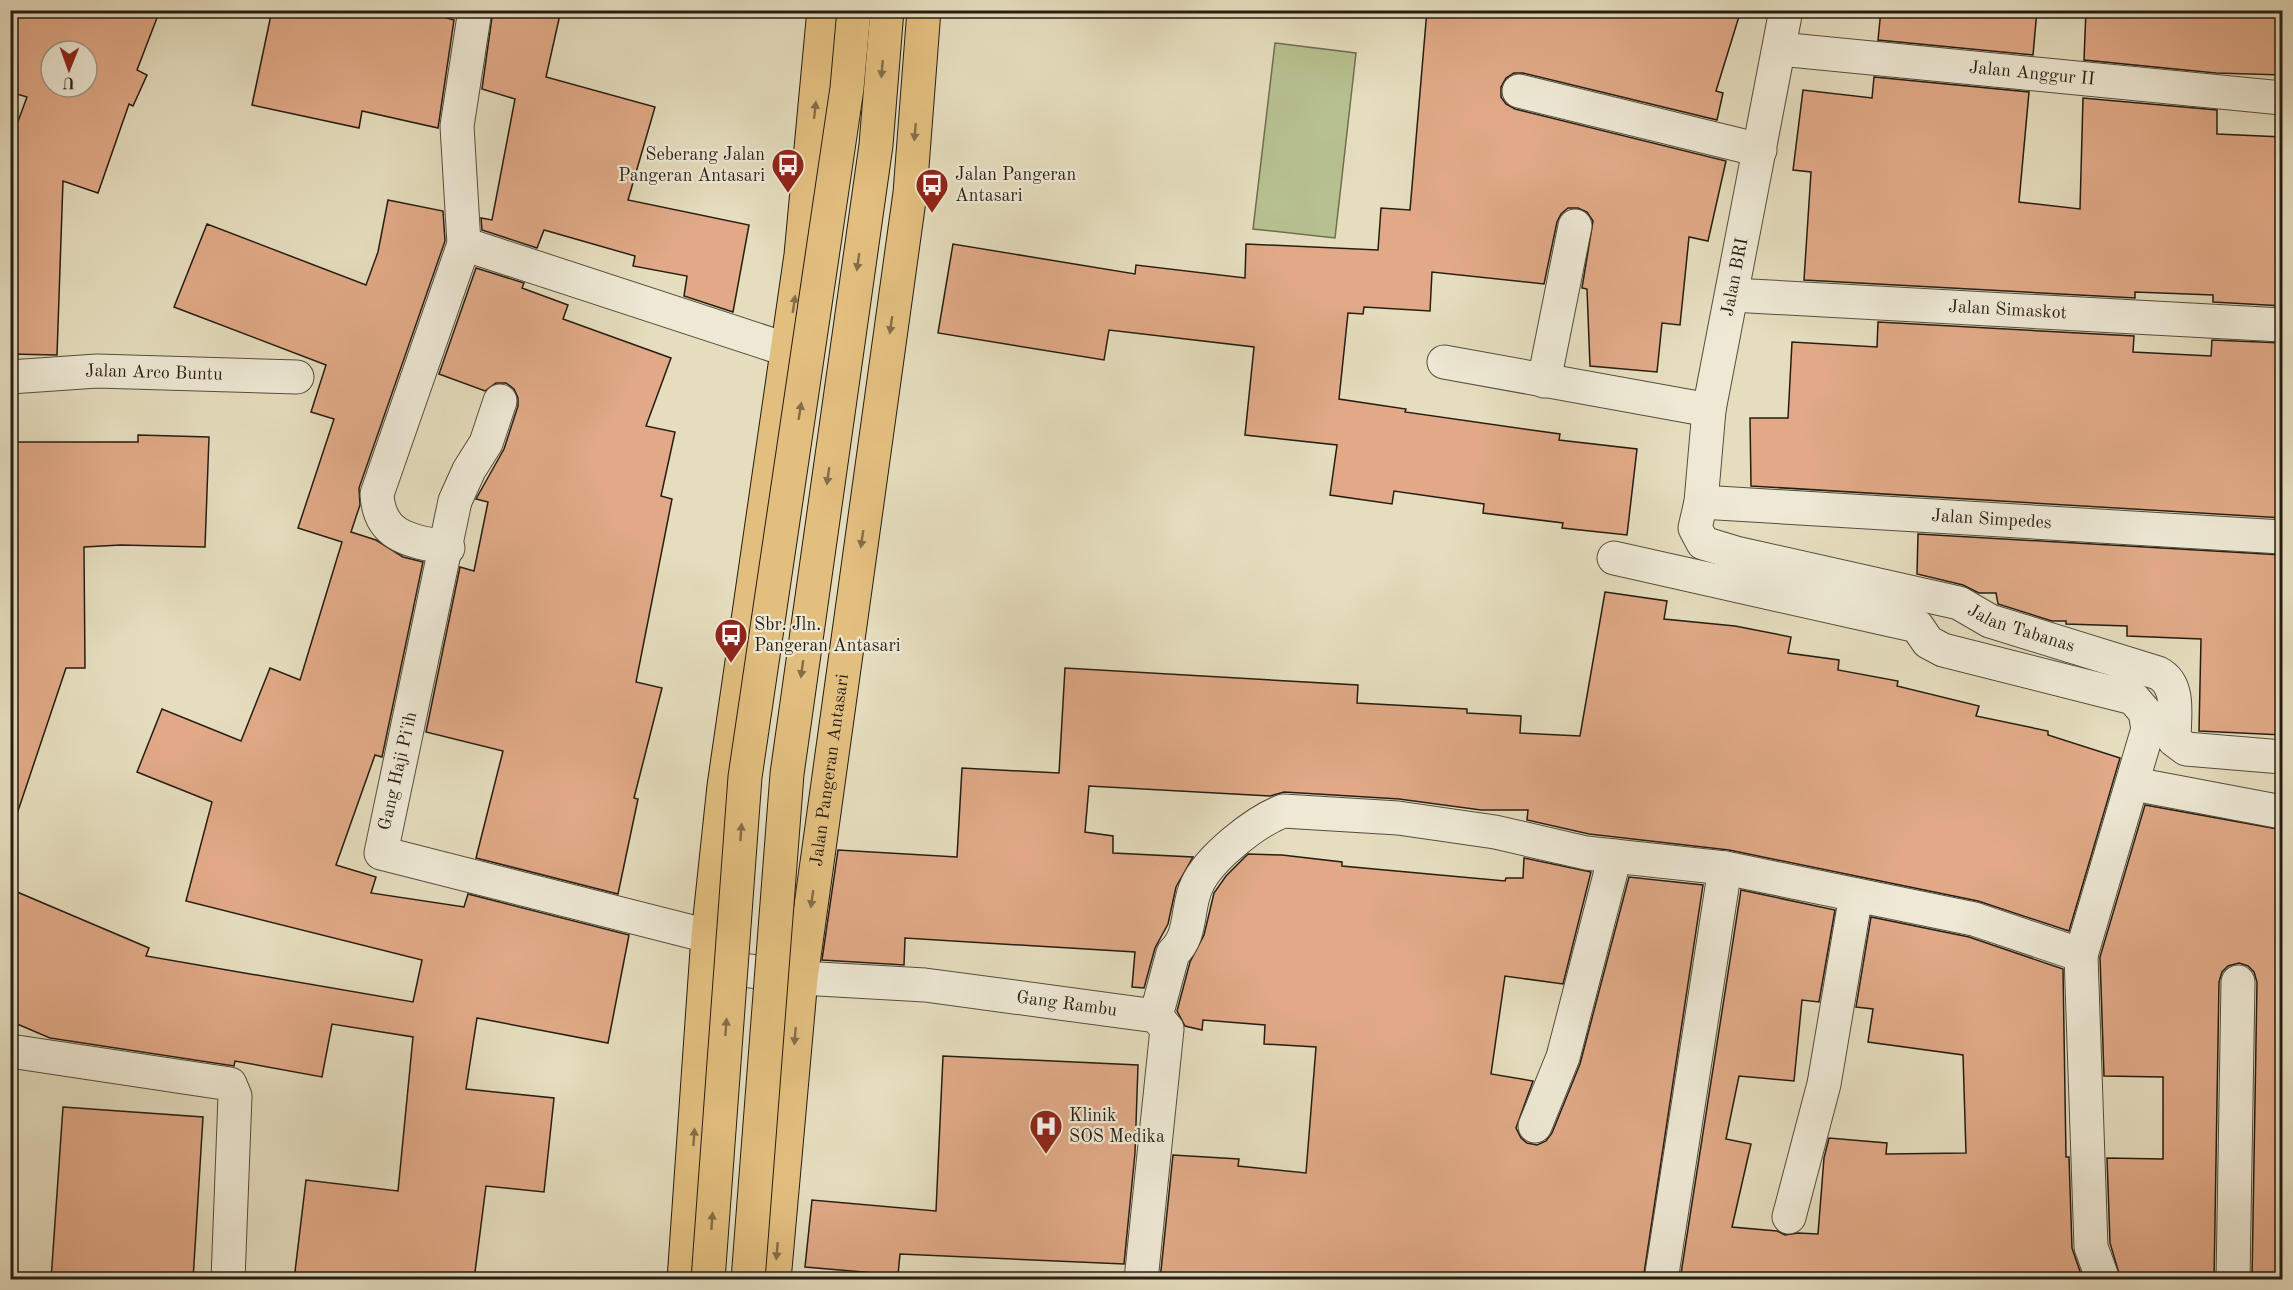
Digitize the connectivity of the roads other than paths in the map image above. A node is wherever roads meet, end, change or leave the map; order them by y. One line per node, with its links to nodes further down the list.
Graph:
1 (475, 10): 12 (street)
2 (825, 10): 15 (main road, one-way to 2)
3 (854, 10): 43 (main road, one-way to 3, bridge)
4 (887, 10): 44 (main road, one-way to 44, bridge)
5 (924, 10): 35 (main road, Jalan Pangeran Antasari, one-way to 35)
6 (1786, 10): 7 (street, Jalan BRI)
7 (1779, 49): 9 (street, Jalan Anggur II); 10 (street, Jalan BRI)
8 (1519, 91): 10 (street)
9 (2283, 98)
10 (1760, 150): 13 (street, Jalan BRI)
11 (1575, 226): 19 (street)
12 (464, 244): 15 (street); 25 (street)
13 (1732, 295): 14 (street, Jalan Simaskot); 21 (street, Jalan BRI)
14 (2283, 325)
15 (788, 350): 33 (main road)
16 (1444, 362): 19 (street)
17 (10, 377): 18 (street, Jalan Arco Buntu)
18 (297, 377)
19 (1544, 381): 21 (street)
20 (500, 401): 25 (street, Gang Haji Pi'ih)
21 (1709, 410): 22 (street, Jalan BRI)
22 (1701, 502): 23 (street, Jalan Simpedes); 24 (street, Jalan BRI)
23 (2283, 537)
24 (1703, 543): 27 (street, Jalan Tabanas)
25 (448, 548): 33 (street, Gang Haji Pi'ih)
26 (1614, 558): 28 (street)
27 (2283, 758)
28 (2134, 784): 29 (street); 34 (street)
29 (2283, 812)
30 (1615, 856): 31 (street); 37 (street); 39 (street)
31 (1725, 868): 32 (street); 47 (street)
32 (1856, 895): 34 (street); 40 (street)
33 (708, 950): 35 (street, Gang Rambu); 42 (main road, one-way to 33)
34 (2081, 955): 48 (street)
35 (801, 978): 37 (street, Gang Rambu); 45 (main road, Jalan Pangeran Antasari, one-way to 45)
36 (2238, 982): 49 (street)
37 (1156, 1016): 46 (street)
38 (10, 1052): 41 (street)
39 (1535, 1126)
40 (1789, 1217)
41 (228, 1280)
42 (684, 1280)
43 (708, 1280)
44 (748, 1280)
45 (774, 1280)
46 (1141, 1280)
47 (1661, 1280)
48 (2103, 1280)
49 (2233, 1280)

